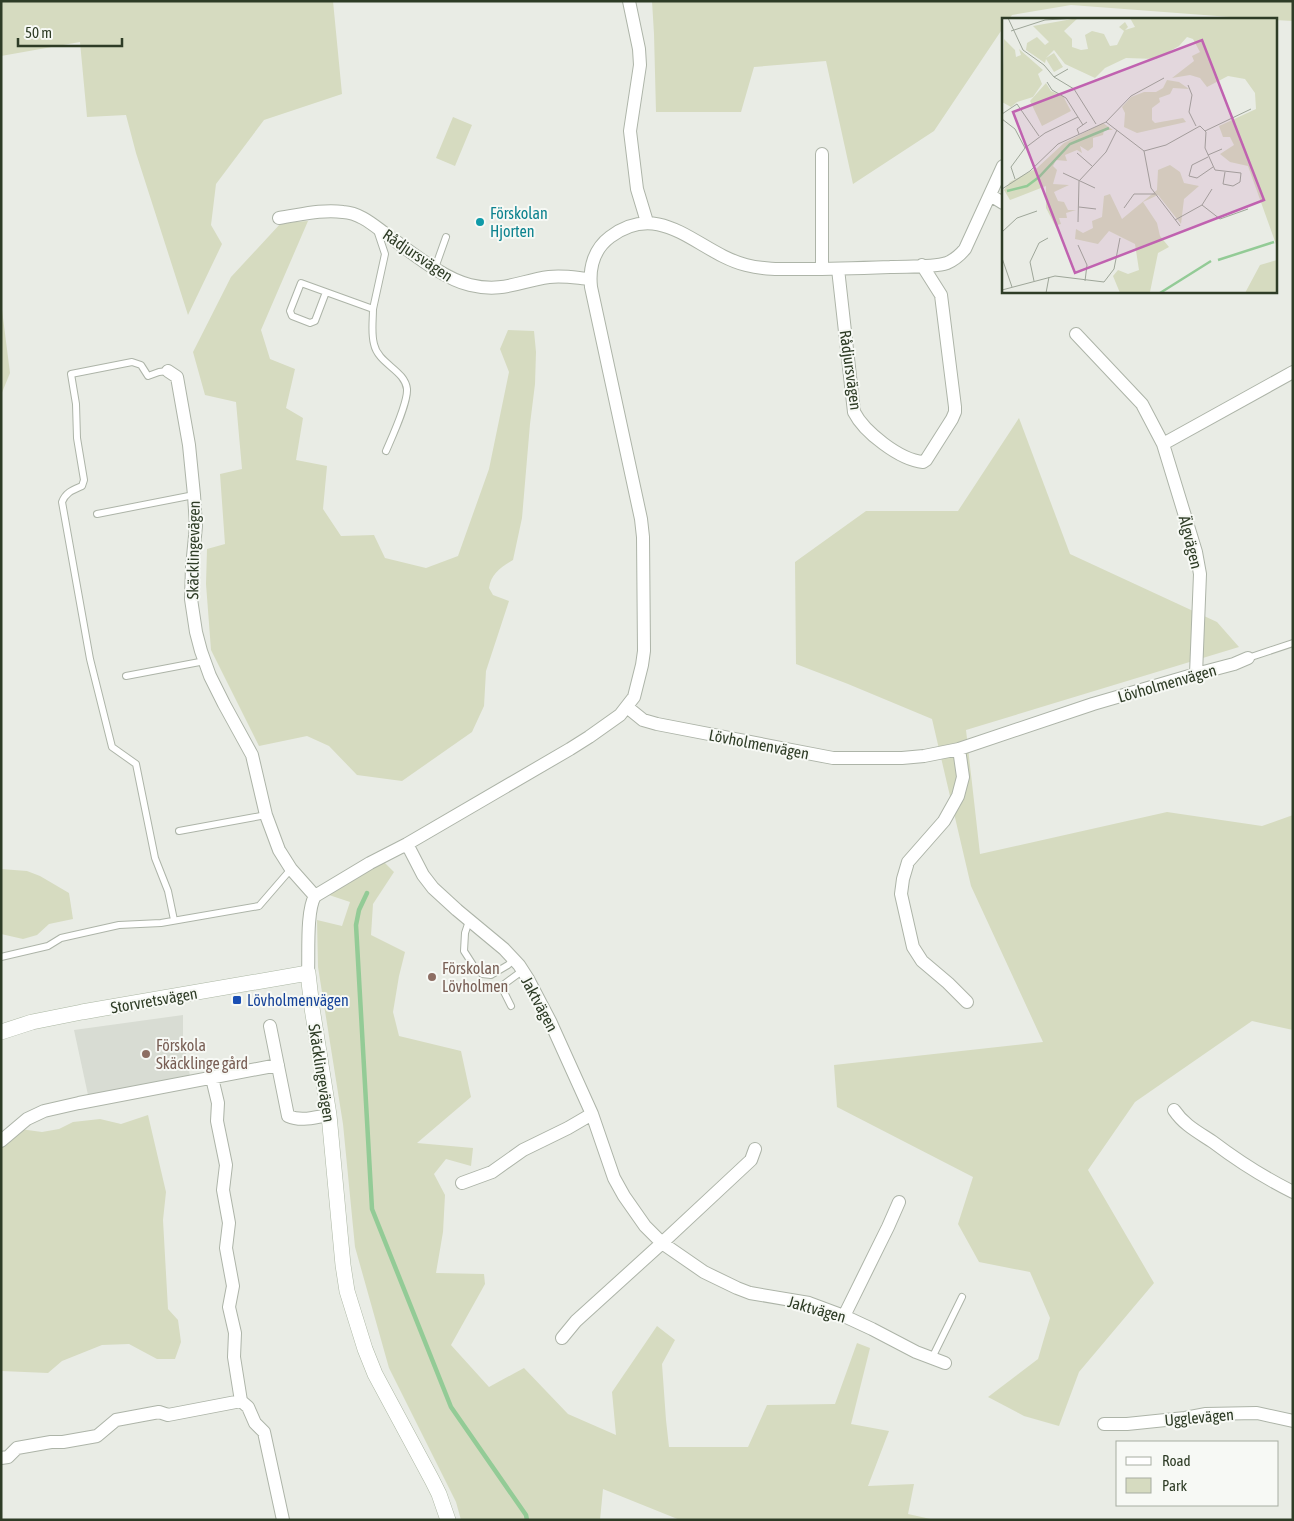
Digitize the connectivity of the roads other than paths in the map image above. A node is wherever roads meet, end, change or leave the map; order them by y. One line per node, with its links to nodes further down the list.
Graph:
1 (629, 1): 7 (street)
2 (822, 154): 13 (street)
3 (1002, 168): 4 (street)
4 (990, 194): 5 (street); 10 (street)
5 (1002, 202)
6 (279, 218): 8 (street, Rådjursvägen)
7 (647, 222): 13 (street); 14 (street)
8 (376, 226): 11 (street, Rådjursvägen); 16 (lane)
9 (446, 237): 11 (lane)
10 (922, 266): 12 (street); 12 (street, Rådjursvägen)
11 (435, 268): 14 (street, Rådjursvägen)
12 (838, 268): 13 (street)
13 (822, 269)
14 (590, 279): 29 (street)
15 (326, 292): 15 (lane); 16 (lane)
16 (373, 310): 21 (lane)
17 (1076, 334): 20 (street, Älgvägen)
18 (168, 371): 22 (street, Skäcklingevägen); 36 (lane)
19 (1293, 372): 20 (street)
20 (1163, 444): 27 (street, Älgvägen)
21 (386, 451)
22 (194, 495): 23 (lane); 26 (street, Skäcklingevägen)
23 (97, 514)
24 (1293, 642): 25 (lane)
25 (1248, 658): 27 (street, Lövholmenvägen)
26 (205, 661): 28 (lane); 31 (street, Skäcklingevägen)
27 (1196, 674): 30 (street, Lövholmenvägen)
28 (126, 676)
29 (627, 707): 30 (street, Lövholmenvägen); 33 (street)
30 (959, 749): 42 (street)
31 (266, 815): 32 (lane); 34 (street, Skäcklingevägen)
32 (179, 831)
33 (407, 844): 35 (street); 37 (street, Jaktvägen)
34 (291, 869): 35 (street, Skäcklingevägen); 36 (lane)
35 (315, 896): 41 (street, Skäcklingevägen)
36 (174, 920): 38 (lane)
37 (470, 921): 39 (street, Jaktvägen); 39 (lane)
38 (1, 957)
39 (514, 959): 40 (street, Jaktvägen)
40 (522, 971): 43 (lane); 49 (street, Jaktvägen)
41 (308, 973): 45 (street, Storvretsvägen); 50 (street, Skäcklingevägen)
42 (967, 1002)
43 (511, 1006)
44 (270, 1026): 46 (street)
45 (1, 1032)
46 (278, 1065): 47 (street); 50 (street)
47 (212, 1078): 51 (street); 62 (street)
48 (1174, 1110): 54 (street)
49 (592, 1114): 53 (street); 56 (street, Jaktvägen)
50 (329, 1115): 67 (street, Skäcklingevägen)
51 (1, 1141)
52 (755, 1148): 56 (street)
53 (462, 1183)
54 (1293, 1192)
55 (899, 1202): 58 (street)
56 (662, 1243): 58 (street, Jaktvägen); 59 (street)
57 (962, 1297): 60 (lane)
58 (844, 1316): 60 (street, Jaktvägen)
59 (562, 1338)
60 (932, 1358): 61 (street, Jaktvägen)
61 (945, 1363)
62 (241, 1401): 65 (street); 66 (street)
63 (1293, 1421): 64 (street, Ugglevägen)
64 (1104, 1424)
65 (1, 1458)
66 (283, 1520)
67 (448, 1520)

